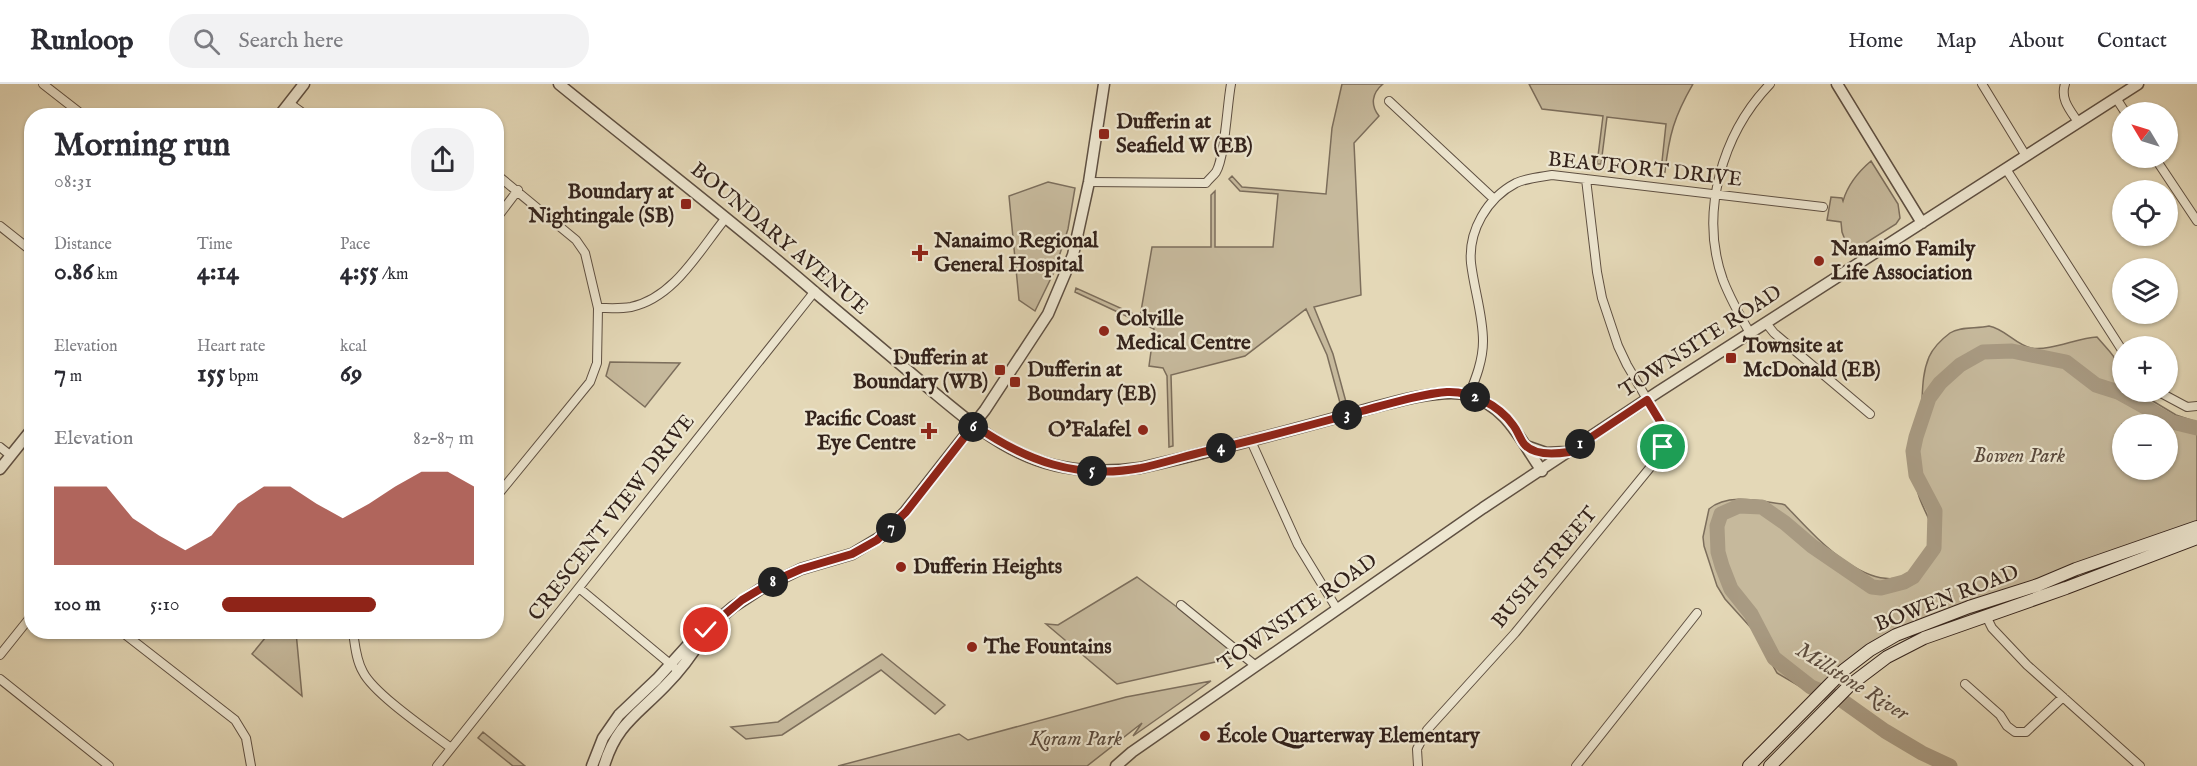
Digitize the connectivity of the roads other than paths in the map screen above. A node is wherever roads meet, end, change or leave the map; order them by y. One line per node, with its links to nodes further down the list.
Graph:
1 (43, 84): 15 (street)
2 (304, 84): 14 (street)
3 (559, 84): 30 (street, BOUNDARY AVENUE)
4 (1104, 84): 24 (street)
5 (1231, 84): 24 (street)
6 (1770, 84): 26 (street)
7 (1837, 84): 32 (street)
8 (1982, 84): 19 (street)
9 (2065, 84): 18 (street)
10 (2138, 84): 11 (street, TOWNSITE ROAD)
11 (2116, 98): 13 (street); 18 (street, TOWNSITE ROAD)
12 (1389, 101): 27 (street)
13 (2119, 102)
14 (289, 103): 16 (street); 17 (street)
15 (74, 108)
16 (285, 108)
17 (296, 108)
18 (2078, 123): 19 (street, TOWNSITE ROAD)
19 (2026, 156): 21 (street, TOWNSITE ROAD)
20 (2162, 168): 31 (street)
21 (2006, 169): 32 (street, TOWNSITE ROAD); 39 (street)
22 (1586, 179): 26 (street, BEAUFORT DRIVE); 27 (street, BEAUFORT DRIVE); 41 (street, BUSH STREET)
23 (504, 180): 25 (street)
24 (1089, 182): 45 (street)
25 (518, 190): 29 (street); 36 (street)
26 (1715, 195): 28 (street, BEAUFORT DRIVE); 38 (street)
27 (1494, 200): 40 (street, BEAUFORT DRIVE)
28 (1824, 207)
29 (504, 208)
30 (724, 219): 35 (street, BOUNDARY AVENUE); 36 (street)
31 (2197, 221)
32 (1922, 223): 37 (street, TOWNSITE ROAD)
33 (0, 226): 34 (street)
34 (24, 245)
35 (814, 291): 45 (street, BOUNDARY AVENUE); 57 (street, CRESCENT VIEW DRIVE)
36 (598, 308): 54 (street)
37 (1767, 323): 38 (street, TOWNSITE ROAD); 44 (street)
38 (1750, 333): 41 (street, TOWNSITE ROAD)
39 (2113, 336)
40 (1469, 395): 47 (street, BOUNDARY AVENUE); 48 (street)
41 (1647, 400): 50 (street, TOWNSITE ROAD); 78 (street, BUSH STREET)
42 (2178, 402): 43 (street)
43 (2197, 406)
44 (1870, 414)
45 (974, 425): 47 (street, BOUNDARY AVENUE); 67 (street)
46 (24, 439): 51 (street)
47 (1251, 441): 59 (street)
48 (1526, 446): 50 (street); 53 (street)
49 (0, 447): 51 (street)
50 (1569, 452): 53 (street, TOWNSITE ROAD)
51 (10, 456): 52 (street)
52 (0, 469)
53 (1542, 471): 59 (street, TOWNSITE ROAD)
54 (504, 487)
55 (2197, 527): 80 (main road, BOWEN ROAD)
56 (2197, 538): 61 (main road, BOWEN ROAD)
57 (579, 588): 67 (street); 71 (street, CRESCENT VIEW DRIVE)
58 (1180, 605): 66 (street)
59 (1337, 609): 66 (street, TOWNSITE ROAD)
60 (1697, 613): 79 (street)
61 (1986, 616): 70 (street); 81 (main road, BOWEN ROAD)
62 (24, 625): 65 (street)
63 (131, 639): 73 (street)
64 (354, 639): 71 (street)
65 (0, 655)
66 (1256, 666): 77 (street, TOWNSITE ROAD)
67 (674, 668): 75 (street); 76 (street)
68 (0, 678): 72 (street)
69 (1965, 684): 70 (street)
70 (2063, 697): 82 (street)
71 (452, 748): 74 (street, CRESCENT VIEW DRIVE)
72 (109, 766)
73 (251, 766)
74 (437, 766)
75 (592, 766)
76 (604, 766)
77 (1116, 766)
78 (1418, 766)
79 (1576, 766)
80 (1749, 766)
81 (1770, 766)
82 (2140, 766)

